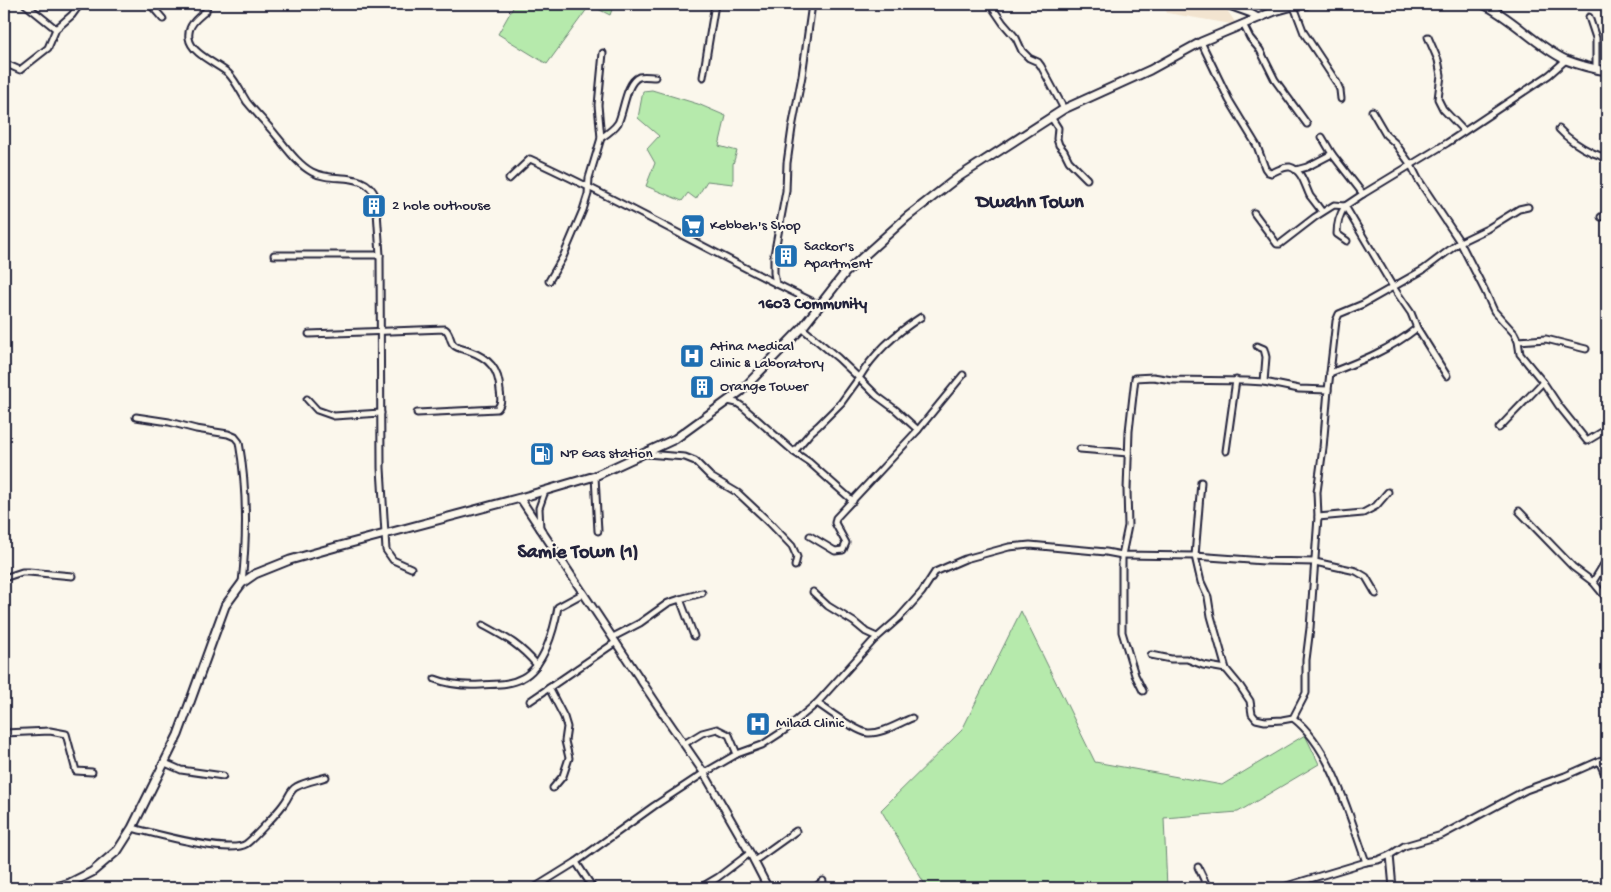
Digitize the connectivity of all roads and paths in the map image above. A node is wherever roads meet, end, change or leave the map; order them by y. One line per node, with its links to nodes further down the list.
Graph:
1 (25, 4): 16 (street)
2 (80, 4): 16 (street)
3 (150, 4): 14 (street)
4 (207, 4): 52 (street)
5 (715, 4): 25 (street)
6 (812, 4): 54 (street)
7 (990, 4): 27 (street)
8 (1225, 4): 13 (street)
9 (1307, 4): 10 (main road)
10 (1293, 5): 13 (main road); 26 (street)
11 (1487, 5): 20 (main road)
12 (1589, 17): 22 (street)
13 (1259, 18): 15 (main road)
14 (163, 19)
15 (1243, 24): 18 (main road); 30 (street)
16 (56, 29): 21 (street)
17 (1428, 37): 32 (street)
18 (1201, 42): 27 (main road); 38 (street)
19 (603, 53): 33 (street)
20 (1566, 60): 22 (main road); 32 (street)
21 (4, 63)
22 (1596, 69): 23 (main road)
23 (1607, 71)
24 (655, 77): 33 (street)
25 (703, 77)
26 (1341, 100)
27 (1064, 109): 29 (main road)
28 (1372, 111): 37 (street)
29 (1050, 117): 40 (street); 56 (main road)
30 (1307, 124)
31 (1559, 129): 36 (street)
32 (1464, 131): 37 (street)
33 (600, 138): 41 (street)
34 (1322, 138): 35 (street)
35 (1332, 154): 38 (street); 42 (street)
36 (1607, 161)
37 (1411, 165): 42 (street); 50 (street)
38 (1296, 170): 45 (street)
39 (509, 179): 41 (street)
40 (1087, 179)
41 (588, 186): 53 (street); 54 (street)
42 (1362, 194): 43 (street)
43 (1345, 206): 45 (street); 49 (street); 55 (street)
44 (1528, 207): 50 (street)
45 (1322, 212): 46 (street)
46 (1254, 213)
47 (1607, 213): 48 (street)
48 (1601, 216)
49 (1346, 241)
50 (1460, 242): 55 (street); 62 (street)
51 (274, 255): 52 (street)
52 (380, 255): 60 (street)
53 (550, 281)
54 (776, 284): 56 (street)
55 (1393, 287): 59 (street); 65 (street)
56 (820, 305): 58 (main road)
57 (921, 317): 68 (street)
58 (802, 328): 68 (street); 74 (main road)
59 (1417, 328): 65 (street); 67 (street)
60 (380, 330): 61 (street); 75 (street); 76 (street)
61 (309, 334)
62 (1518, 340): 64 (street); 71 (street)
63 (1257, 346): 70 (street)
64 (1586, 349)
65 (1330, 373): 72 (street)
66 (963, 375): 80 (street)
67 (1447, 376)
68 (859, 378): 80 (street); 83 (street)
69 (1236, 380): 70 (street); 82 (street); 84 (street)
70 (1264, 382): 72 (street)
71 (1543, 382): 78 (street); 79 (street)
72 (1328, 390): 93 (street)
73 (307, 400): 75 (street)
74 (728, 401): 83 (street); 85 (main road)
75 (381, 413): 96 (street)
76 (417, 413)
77 (136, 417): 106 (street)
78 (1499, 428)
79 (1607, 429)
80 (918, 430): 91 (street)
81 (1080, 449): 84 (street)
82 (1226, 451)
83 (794, 452): 91 (street)
84 (1128, 453): 98 (street)
85 (646, 454): 86 (main road); 102 (street)
86 (595, 476): 88 (main road); 95 (street)
87 (1201, 482): 99 (street)
88 (544, 491): 90 (main road); 94 (street)
89 (1388, 492): 93 (street)
90 (520, 498): 94 (street); 96 (main road)
91 (853, 501): 97 (street)
92 (1519, 511): 107 (street)
93 (1318, 517): 101 (street)
94 (540, 530): 110 (street)
95 (598, 531)
96 (384, 534): 103 (street); 106 (main road)
97 (810, 536)
98 (1122, 555): 99 (street); 116 (street); 123 (street)
99 (1195, 556): 101 (street); 120 (street)
100 (1607, 559): 107 (street)
101 (1315, 562): 111 (street); 127 (street)
102 (795, 566)
103 (411, 568)
104 (72, 576): 105 (street)
105 (4, 578)
106 (242, 582): 133 (main road)
107 (1593, 582): 113 (street)
108 (813, 592): 116 (street)
109 (702, 593): 112 (street)
110 (582, 594): 117 (street); 119 (street)
111 (1376, 594)
112 (680, 599): 115 (street); 117 (street)
113 (1607, 599)
114 (483, 625): 119 (street)
115 (694, 636)
116 (877, 637): 125 (street)
117 (614, 640): 122 (street); 129 (street)
118 (1151, 655): 120 (street)
119 (537, 665): 121 (street)
120 (1226, 669): 127 (street)
121 (435, 679)
122 (549, 688): 124 (street); 139 (street)
123 (1143, 691)
124 (530, 701)
125 (817, 703): 126 (street); 130 (street)
126 (912, 718)
127 (1293, 718): 146 (street)
128 (4, 733): 134 (street)
129 (684, 744): 130 (street); 135 (street)
130 (737, 754): 135 (street)
131 (1607, 759): 132 (street)
132 (1599, 761): 138 (street); 143 (street)
133 (165, 763): 136 (street); 140 (main road)
134 (92, 772)
135 (704, 773): 142 (street); 145 (street)
136 (223, 776)
137 (326, 777): 140 (street)
138 (1607, 778)
139 (553, 788)
140 (132, 828): 149 (main road)
141 (796, 831): 144 (street)
142 (750, 853): 144 (street); 152 (street)
143 (1390, 855): 146 (street); 157 (street)
144 (754, 861): 153 (street)
145 (576, 862): 150 (street); 151 (street)
146 (1366, 862): 156 (street)
147 (1198, 867): 155 (street)
148 (823, 881): 154 (street)
149 (54, 888)
150 (534, 888)
151 (593, 888)
152 (700, 888)
153 (768, 888)
154 (814, 888)
155 (1208, 888)
156 (1280, 888)
157 (1392, 888)

